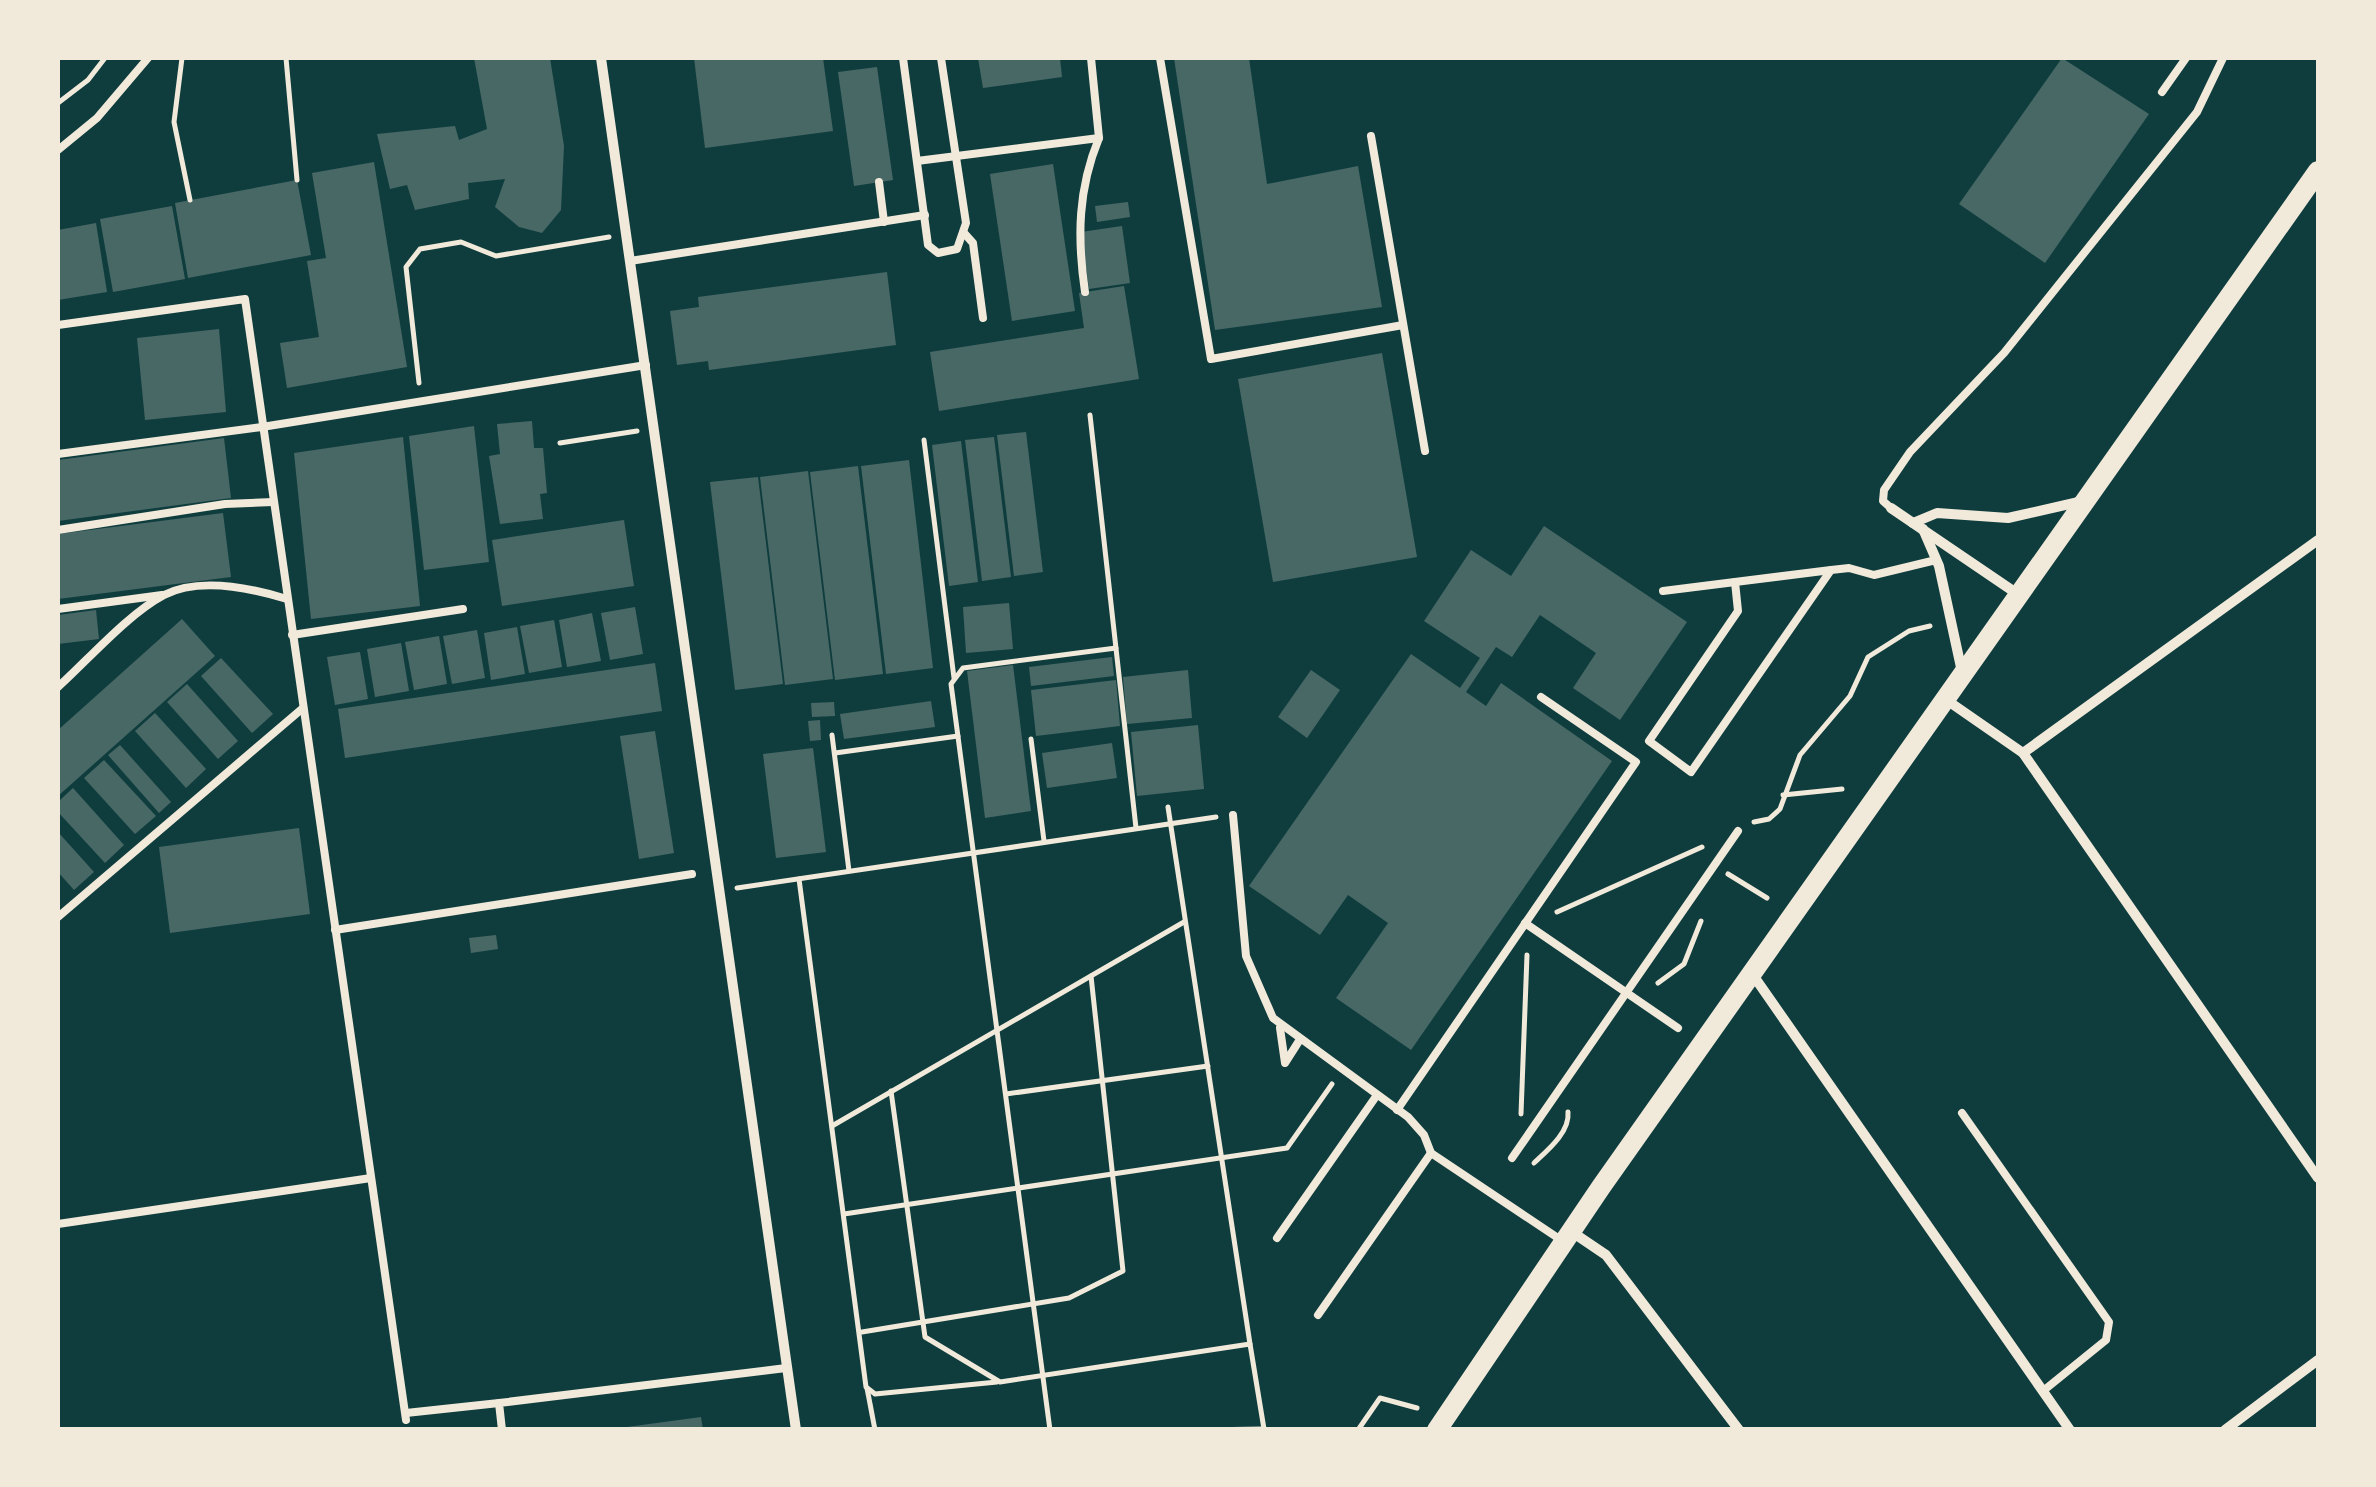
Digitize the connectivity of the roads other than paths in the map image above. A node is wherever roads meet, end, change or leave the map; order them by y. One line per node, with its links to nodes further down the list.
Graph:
1 (148, 58): 12 (lane)
2 (601, 58): 20 (street)
3 (903, 58): 14 (lane)
4 (941, 58): 13 (lane)
5 (1090, 58): 11 (lane)
6 (1160, 58): 24 (lane)
7 (2186, 58): 9 (lane)
8 (2222, 58): 31 (lane)
9 (2162, 92)
10 (1371, 136): 24 (lane)
11 (1100, 138): 13 (lane); 21 (lane)
12 (58, 150)
13 (956, 156): 14 (lane); 19 (lane)
14 (918, 161): 17 (lane)
15 (2318, 171): 29 (main road)
16 (880, 182): 18 (lane)
17 (924, 214): 18 (lane); 19 (lane)
18 (884, 222): 20 (lane)
19 (964, 233): 22 (lane)
20 (630, 260): 25 (street)
21 (1085, 292)
22 (983, 318)
23 (58, 325): 26 (lane)
24 (1403, 325): 27 (lane)
25 (646, 365): 26 (lane); 74 (street)
26 (262, 427): 28 (lane); 30 (lane)
27 (1425, 451)
28 (58, 454)
29 (2087, 500): 32 (street); 40 (main road)
30 (273, 502): 33 (lane); 41 (lane)
31 (1891, 508): 32 (street)
32 (1918, 526): 35 (street); 40 (street)
33 (58, 530)
34 (2318, 540): 50 (street)
35 (1936, 560): 36 (lane); 45 (street)
36 (1831, 570): 37 (lane); 37 (lane)
37 (1735, 582): 38 (lane)
38 (1663, 591)
39 (165, 594): 41 (lane); 42 (lane); 46 (lane)
40 (2020, 596): 45 (main road)
41 (287, 599): 44 (lane)
42 (58, 609)
43 (462, 609): 44 (lane)
44 (292, 635): 49 (lane)
45 (1963, 680): 48 (main road)
46 (58, 688)
47 (1542, 697): 55 (lane)
48 (1948, 701): 50 (street); 57 (main road)
49 (303, 708): 54 (lane); 56 (lane)
50 (2023, 753): 68 (street)
51 (1233, 816): 59 (lane)
52 (1738, 831): 58 (lane)
53 (692, 874): 56 (lane)
54 (58, 916)
55 (1526, 922): 58 (lane); 63 (lane)
56 (335, 930): 67 (lane)
57 (1753, 975): 70 (main road); 75 (street)
58 (1626, 993): 60 (lane); 66 (lane)
59 (1280, 1026): 61 (lane); 61 (lane)
60 (1678, 1028)
61 (1299, 1042): 62 (lane)
62 (1377, 1095): 63 (lane); 71 (lane)
63 (1398, 1110): 65 (lane)
64 (1962, 1113): 75 (lane)
65 (1431, 1153): 70 (lane); 72 (lane)
66 (1512, 1158)
67 (371, 1178): 69 (lane); 76 (lane)
68 (2318, 1178)
69 (58, 1224)
70 (1567, 1236): 79 (main road); 80 (street)
71 (1277, 1238)
72 (1318, 1315)
73 (2318, 1360): 82 (street)
74 (786, 1368): 76 (lane); 78 (street)
75 (2043, 1391): 81 (street)
76 (500, 1403): 77 (lane)
77 (502, 1430)
78 (796, 1430)
79 (1437, 1430)
80 (1739, 1430)
81 (2070, 1430)
82 (2226, 1430)

